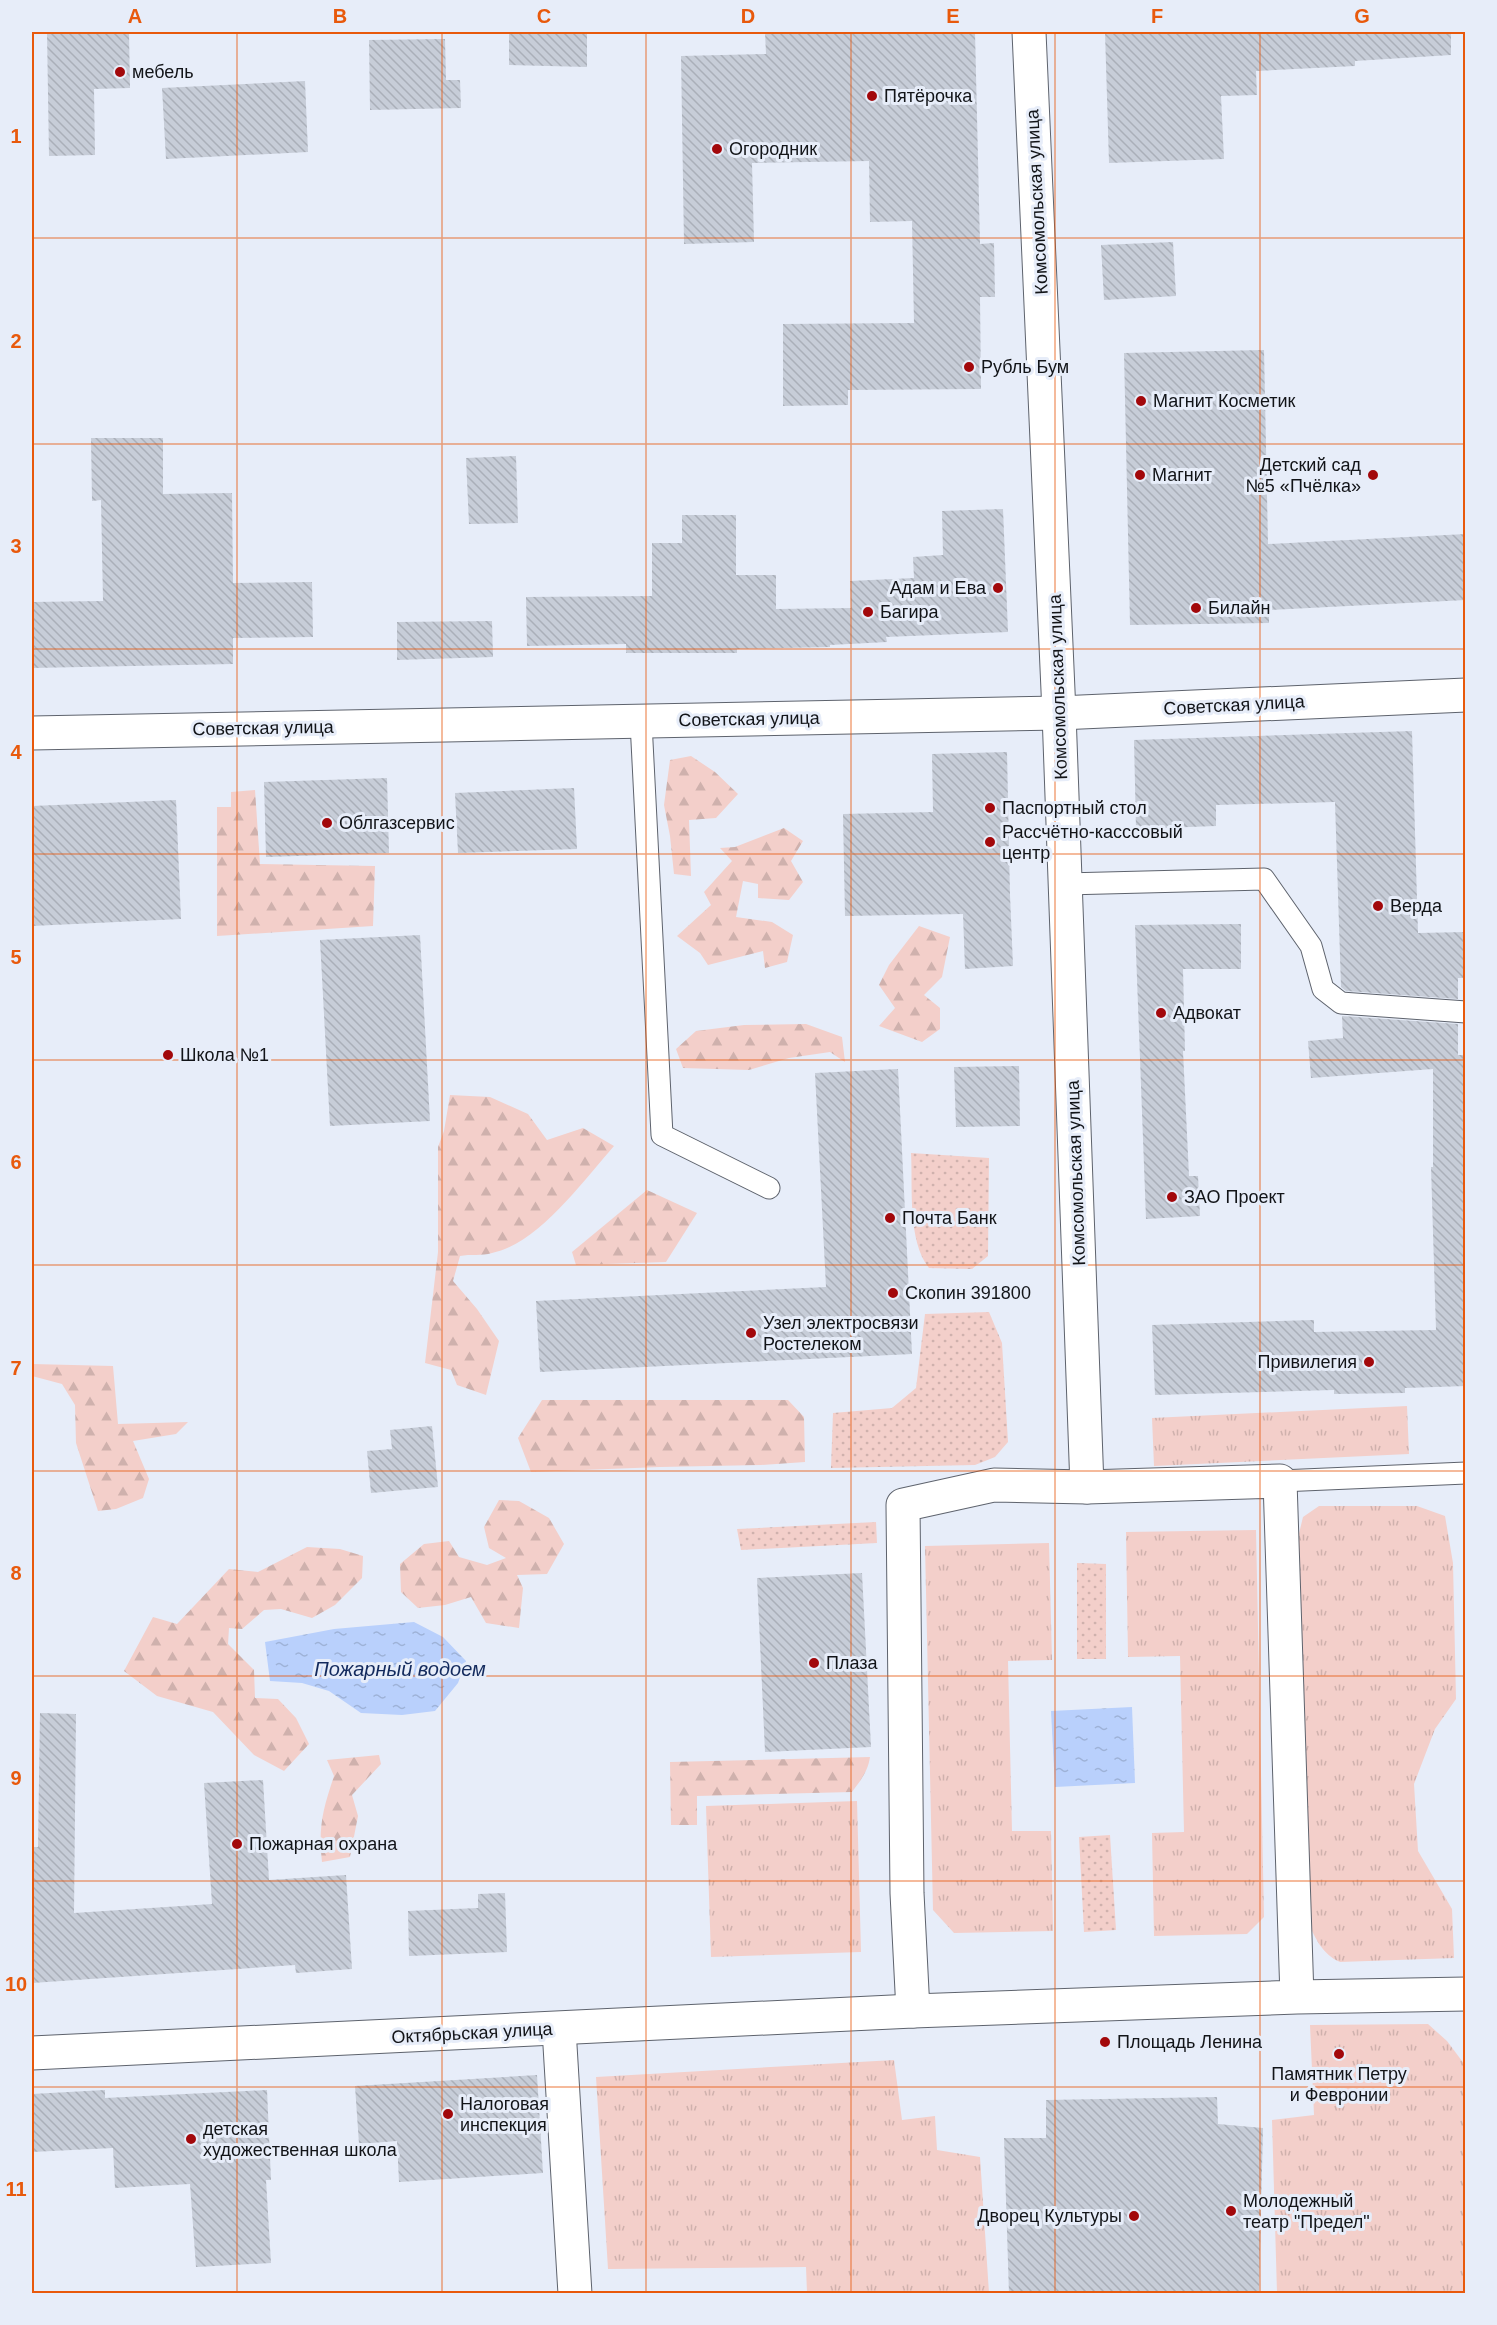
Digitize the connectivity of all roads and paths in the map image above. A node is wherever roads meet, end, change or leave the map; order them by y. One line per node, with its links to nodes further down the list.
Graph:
1 (1029, 32): 3 (street, Комсомольская улица)
2 (1466, 695): 3 (street, Советская улица)
3 (1059, 713): 4 (street, Советская улица); 6 (street, Комсомольская улица)
4 (641, 722): 5 (street, Советская улица); 8 (lane)
5 (32, 733)
6 (1065, 884): 7 (lane); 11 (street, Комсомольская улица)
7 (1466, 1012)
8 (769, 1188)
9 (1466, 1473): 10 (lane)
10 (1280, 1481): 11 (street); 13 (street)
11 (1087, 1487): 14 (street)
12 (1466, 1994): 13 (street, Октябрьская улица)
13 (1296, 1997): 14 (street, Октябрьская улица)
14 (913, 2011): 15 (street, Октябрьская улица)
15 (560, 2028): 16 (street, Октябрьская улица); 17 (street)
16 (32, 2053)
17 (575, 2294)

